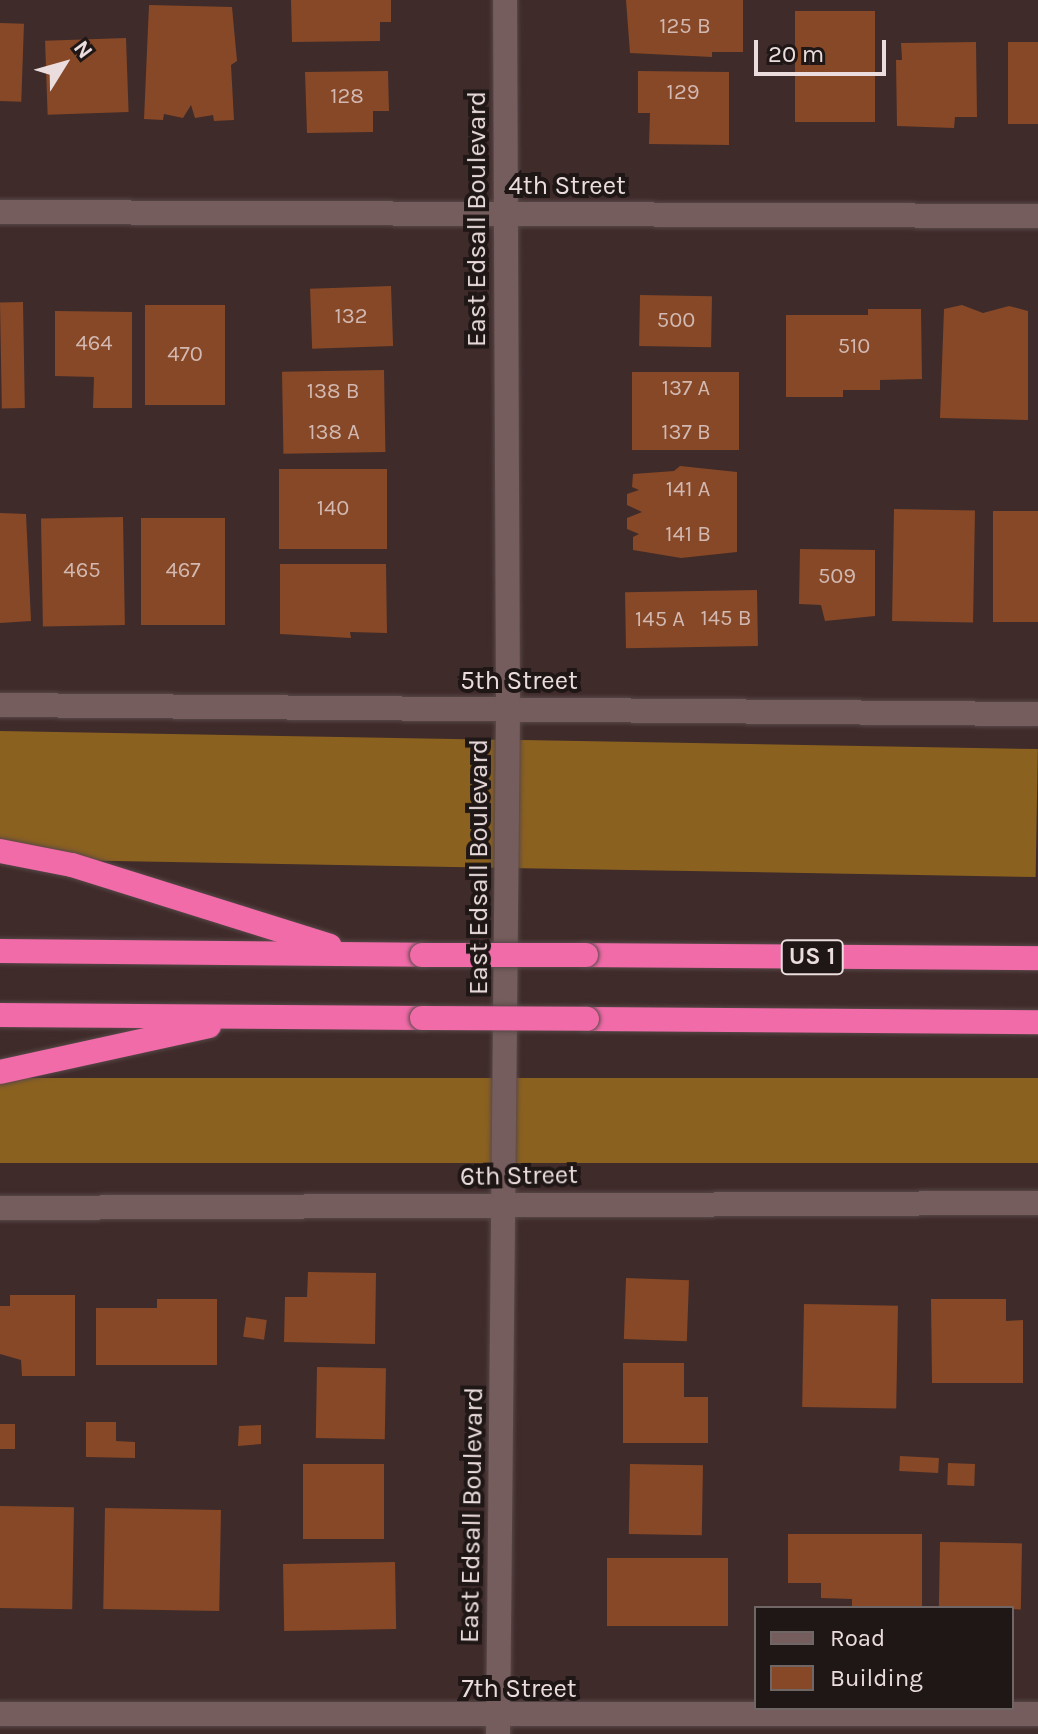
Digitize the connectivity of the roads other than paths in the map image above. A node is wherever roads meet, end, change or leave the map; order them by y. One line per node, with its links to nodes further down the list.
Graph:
1 (505, 0): 3 (street, East Edsall Boulevard)
2 (0, 212): 3 (street, 4th Street)
3 (505, 213): 4 (street, 4th Street); 6 (street, East Edsall Boulevard)
4 (1038, 216)
5 (0, 705): 6 (street, 5th Street)
6 (508, 709): 7 (street, 5th Street); 16 (street, East Edsall Boulevard)
7 (1038, 714)
8 (0, 851): 10 (highway)
9 (0, 951): 10 (highway, US 1)
10 (355, 953): 11 (highway, US 1, bridge)
11 (1038, 958)
12 (0, 1015): 13 (highway)
13 (253, 1016): 14 (highway, bridge); 15 (highway)
14 (1038, 1022)
15 (0, 1072)
16 (504, 1203): 17 (street, 6th Street); 18 (street, 6th Street); 21 (street, East Edsall Boulevard)
17 (1038, 1203)
18 (0, 1208)
19 (0, 1714): 21 (street, 7th Street)
20 (1038, 1714): 21 (street, 7th Street)
21 (498, 1726)

